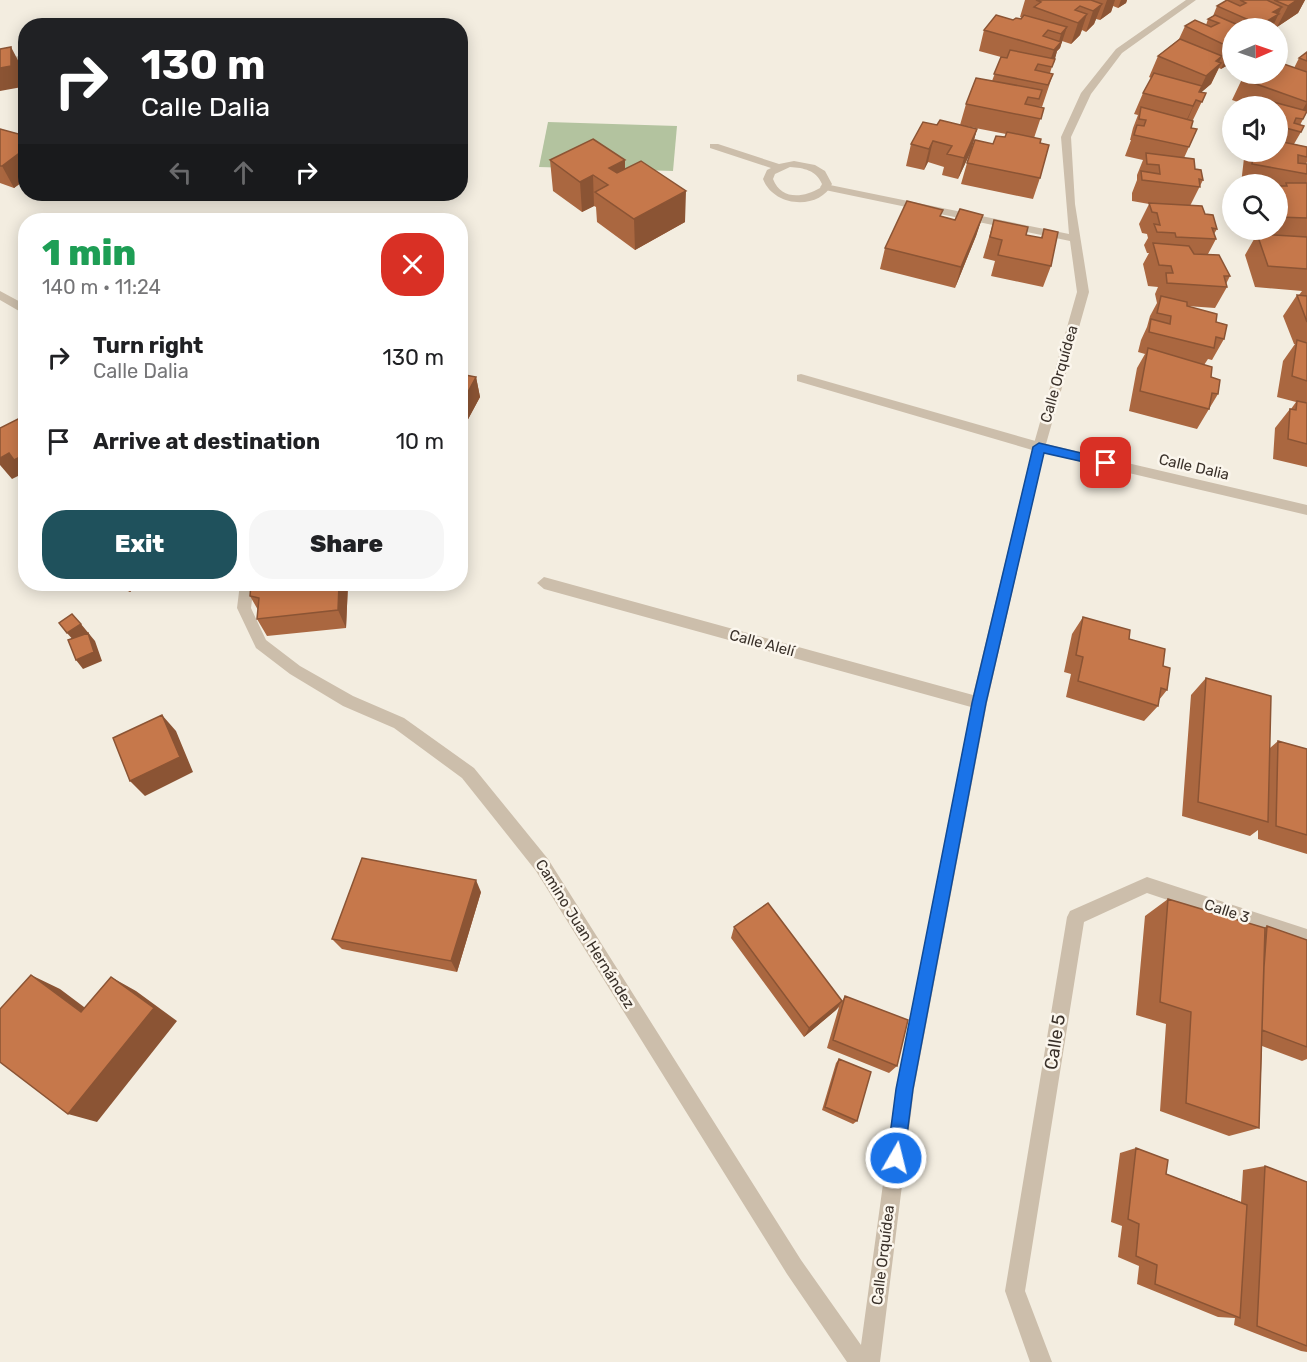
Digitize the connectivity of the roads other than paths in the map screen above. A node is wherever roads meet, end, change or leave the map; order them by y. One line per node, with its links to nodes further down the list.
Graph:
1 (1192, 0): 7 (street, Calle Orquídea)
2 (18, 59): 3 (street)
3 (0, 62)
4 (714, 146): 5 (street)
5 (778, 167): 6 (street); 6 (street)
6 (825, 187): 7 (street)
7 (1075, 239): 11 (street, Calle Orquídea)
8 (0, 295): 9 (street)
9 (18, 306)
10 (801, 378): 11 (street, Calle Dalia)
11 (1039, 447): 12 (street, Calle Dalia); 15 (street, Calle Orquídea)
12 (1307, 510)
13 (544, 583): 15 (street, Calle Alelí)
14 (246, 591): 18 (street, Camino Juan Hernández)
15 (979, 703): 19 (street, Calle Orquídea)
16 (1147, 885): 17 (street, Calle 3); 20 (street, Calle 5)
17 (1307, 938)
18 (861, 1362)
19 (869, 1362)
20 (1041, 1362)

